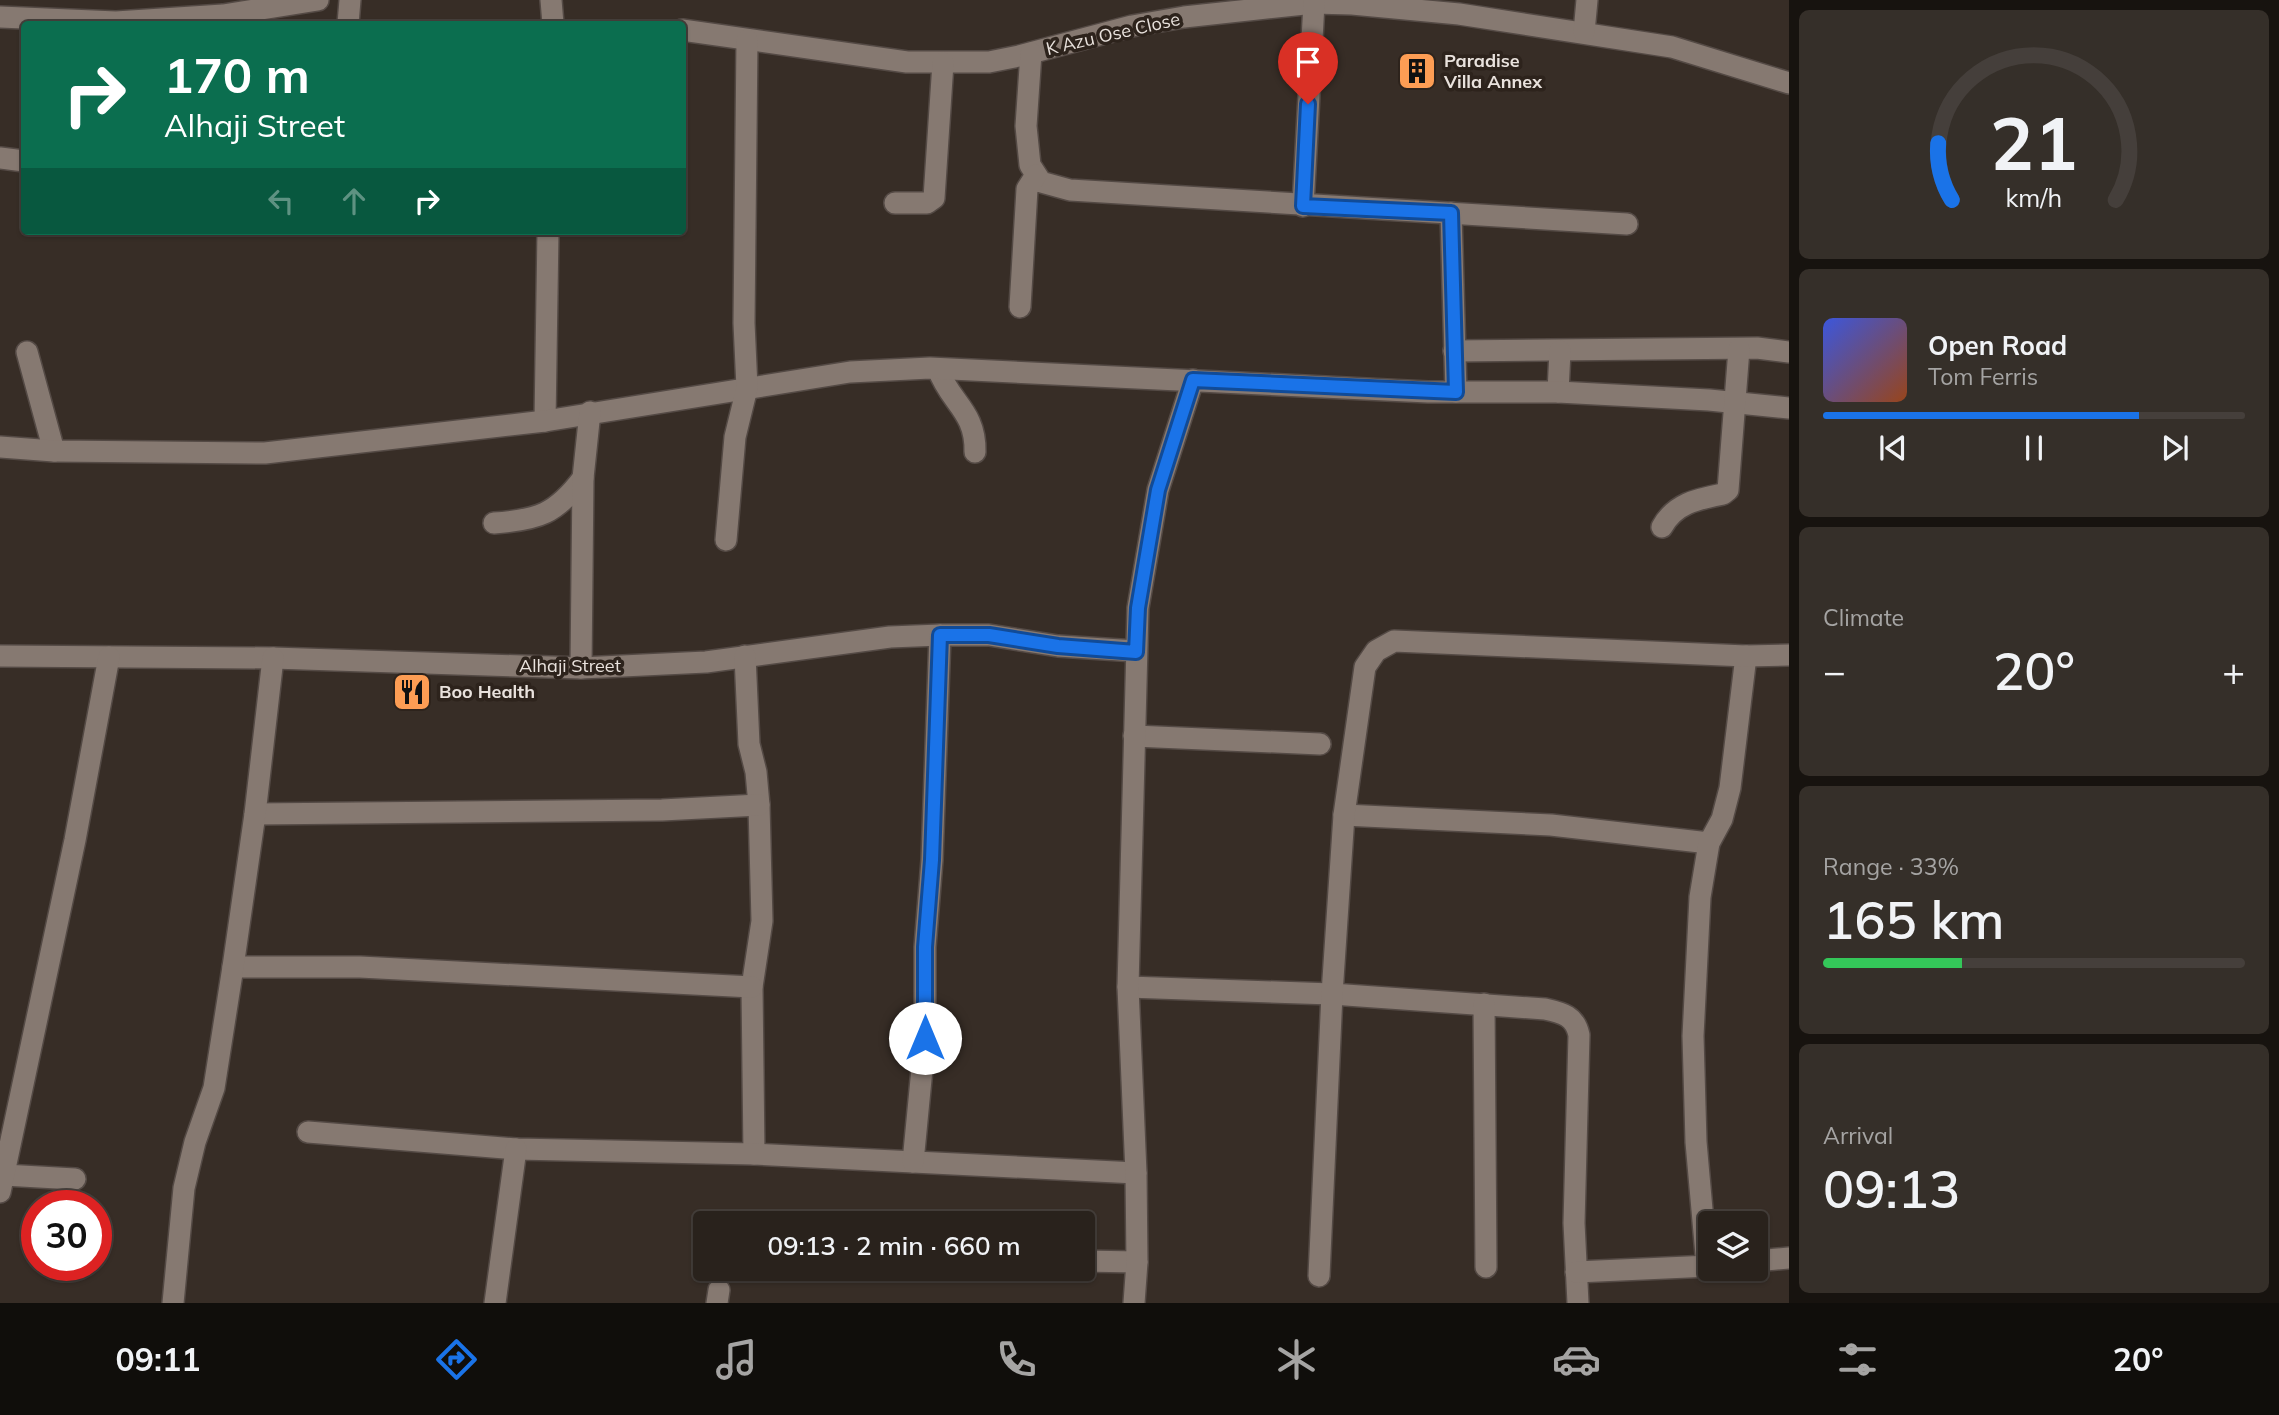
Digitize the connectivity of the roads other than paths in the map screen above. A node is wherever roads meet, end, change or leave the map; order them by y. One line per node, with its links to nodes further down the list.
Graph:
1 (318, 0): 9 (street)
2 (350, 0): 10 (street)
3 (551, 0): 11 (street)
4 (1587, 0): 13 (street)
5 (1352, 2): 6 (street, K Azu Ose Close); 13 (street, K Azu Ose Close)
6 (1314, 3): 15 (street, K Azu Ose Close); 22 (street)
7 (0, 17): 8 (street)
8 (93, 21)
9 (131, 21)
10 (348, 21)
11 (552, 21)
12 (686, 31): 14 (street, K Azu Ose Close)
13 (1584, 32): 17 (street, K Azu Ose Close)
14 (747, 40): 16 (street, K Azu Ose Close); 34 (street)
15 (1031, 53): 16 (street, K Azu Ose Close); 20 (street)
16 (943, 63): 21 (street)
17 (1789, 83)
18 (0, 159): 19 (street)
19 (21, 161)
20 (1036, 174): 22 (street); 26 (street)
21 (895, 203)
22 (1303, 206): 23 (street)
23 (1451, 213): 24 (street); 28 (street)
24 (1627, 224)
25 (548, 235): 40 (street)
26 (1020, 307)
27 (1739, 349): 29 (street); 31 (street); 37 (street)
28 (1454, 351): 29 (street); 35 (street)
29 (1560, 351): 36 (street)
30 (27, 352): 42 (street)
31 (1789, 352)
32 (938, 369): 33 (street); 34 (street); 43 (street)
33 (1193, 380): 35 (street); 49 (street)
34 (747, 388): 39 (street); 47 (street)
35 (1456, 392): 36 (street)
36 (1558, 392): 37 (street)
37 (1736, 402): 38 (street); 46 (street)
38 (1789, 408)
39 (590, 412): 40 (street); 44 (street)
40 (545, 421): 42 (street)
41 (0, 447): 42 (street)
42 (54, 451)
43 (975, 452)
44 (583, 478): 45 (street); 56 (street)
45 (494, 523)
46 (1662, 527)
47 (726, 540)
48 (940, 635): 49 (street, Alhaji Street); 52 (street, Alhaji Street); 71 (street)
49 (1136, 652): 57 (street)
50 (1789, 655): 53 (street)
51 (0, 656): 54 (street, Alhaji Street)
52 (745, 656): 56 (street, Alhaji Street); 59 (street)
53 (1746, 656): 61 (street); 62 (street)
54 (109, 657): 55 (street, Alhaji Street); 74 (street)
55 (273, 658): 56 (street, Alhaji Street); 60 (street)
56 (581, 668)
57 (1134, 736): 58 (street); 65 (street)
58 (1320, 744)
59 (759, 805): 60 (street); 64 (street)
60 (255, 814): 63 (street)
61 (1344, 815): 62 (street); 66 (street)
62 (1709, 843): 75 (street)
63 (233, 967): 64 (street); 84 (street)
64 (752, 987): 70 (street)
65 (1128, 988): 66 (street); 72 (street)
66 (1332, 994): 67 (street); 83 (street)
67 (1484, 1004): 81 (street); 82 (street)
68 (308, 1132): 69 (street)
69 (516, 1149): 70 (street); 85 (street)
70 (754, 1154): 71 (street)
71 (913, 1162): 72 (street)
72 (1136, 1173): 79 (street)
73 (75, 1180): 74 (street)
74 (2, 1183)
75 (1703, 1211)
76 (1789, 1258): 77 (street)
77 (1768, 1260)
78 (1095, 1261): 79 (street)
79 (1137, 1262): 86 (street)
80 (1698, 1266): 82 (street)
81 (1486, 1267)
82 (1576, 1272): 87 (street)
83 (1319, 1276)
84 (173, 1303)
85 (495, 1303)
86 (1134, 1303)
87 (1578, 1303)

